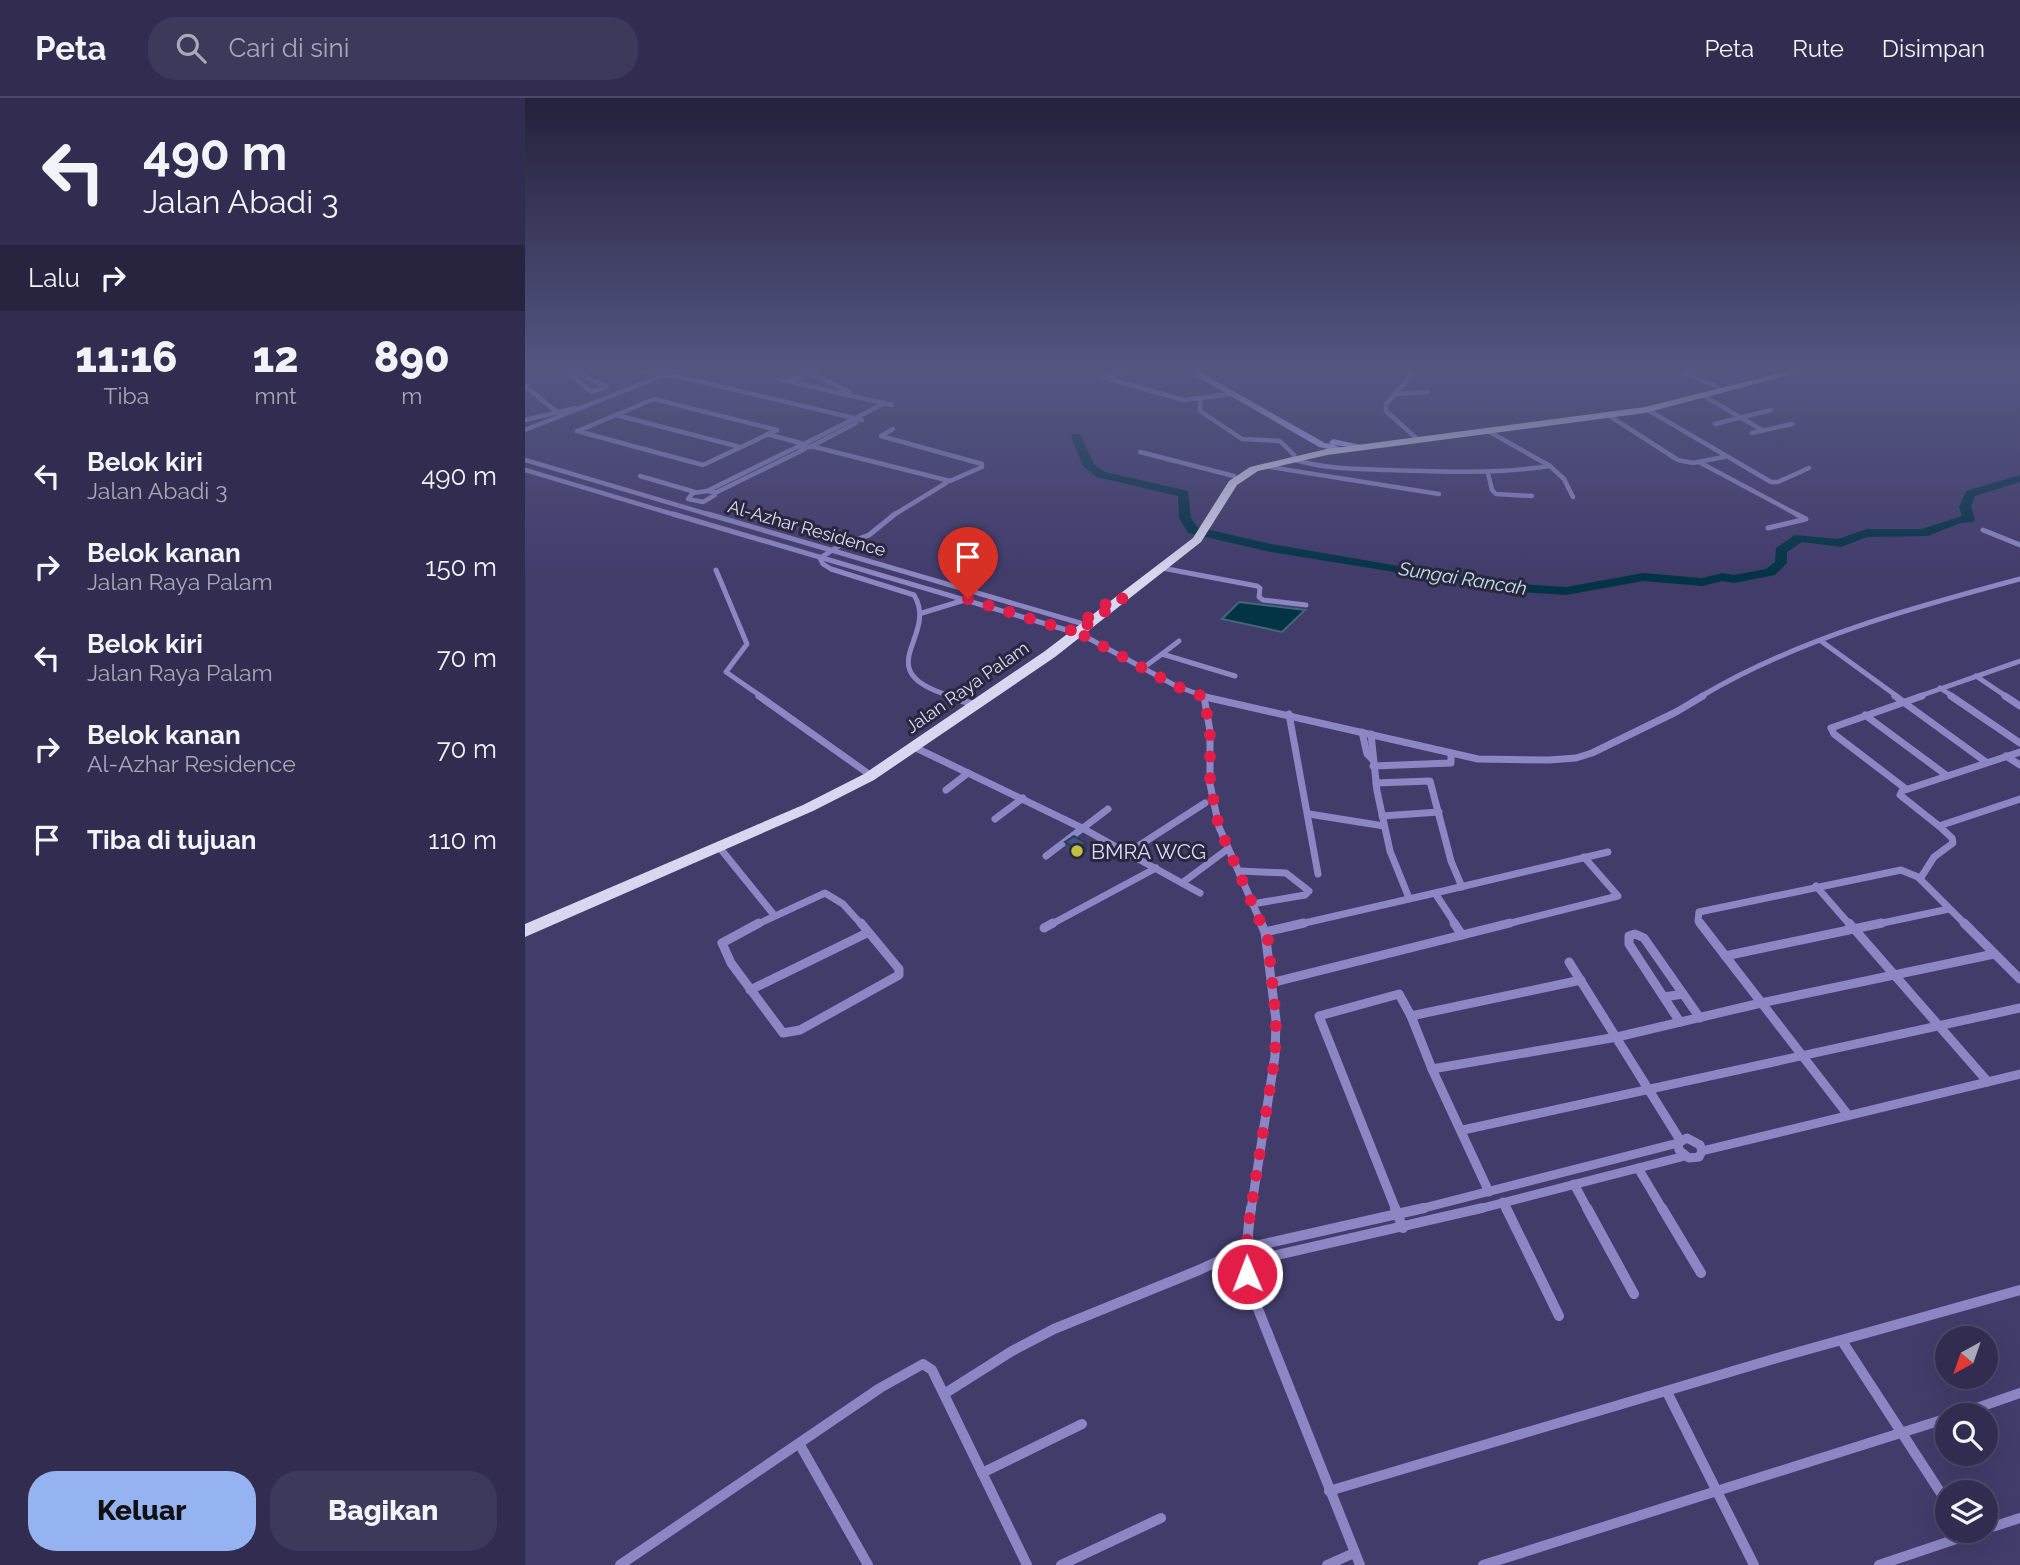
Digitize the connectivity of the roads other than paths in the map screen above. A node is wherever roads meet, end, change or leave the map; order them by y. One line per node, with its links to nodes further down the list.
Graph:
1 (600, 437): 17 (street)
2 (701, 437): 17 (street)
3 (758, 437): 17 (street)
4 (773, 437): 16 (street)
5 (823, 437): 16 (street)
6 (886, 437): 16 (street)
7 (1244, 437): 22 (street)
8 (1311, 437): 18 (street)
9 (1313, 437): 18 (street)
10 (1420, 437): 15 (main road, Jalan Raya Palam)
11 (1434, 437): 19 (main road, Jalan Raya Palam)
12 (1500, 437): 27 (street)
13 (1642, 437): 25 (street)
14 (1693, 437): 23 (street)
15 (1416, 438): 19 (main road, Jalan Raya Palam)
16 (806, 446): 21 (street); 33 (street); 35 (street)
17 (738, 447)
18 (1328, 447): 19 (main road, Jalan Raya Palam); 22 (main road, Jalan Raya Palam)
19 (1355, 447)
20 (1140, 452): 31 (street)
21 (843, 457)
22 (1292, 457): 26 (main road, Jalan Raya Palam); 30 (street); 31 (main road, Jalan Raya Palam)
23 (1725, 457): 25 (street); 28 (street)
24 (525, 460): 44 (street, Al-Azhar Residence)
25 (1699, 463): 48 (street)
26 (1261, 466): 39 (street); 49 (main road, Jalan Raya Palam)
27 (1551, 466): 30 (street); 41 (street)
28 (1809, 468)
29 (525, 470): 46 (street, Al-Azhar Residence)
30 (1488, 473): 40 (street)
31 (1234, 475): 49 (main road, Jalan Raya Palam)
32 (640, 476): 37 (street)
33 (723, 483): 35 (street); 36 (street)
34 (946, 483): 53 (street)
35 (731, 485): 38 (street)
36 (707, 491): 37 (street); 38 (street)
37 (696, 492): 42 (street)
38 (715, 494): 43 (street)
39 (1439, 495)
40 (1532, 496)
41 (1573, 497)
42 (688, 498): 43 (street); 44 (street)
43 (703, 502): 45 (street)
44 (676, 504): 45 (street, Al-Azhar Residence); 46 (street)
45 (691, 508): 47 (street); 52 (street, Al-Azhar Residence)
46 (663, 510): 47 (street, Al-Azhar Residence)
47 (678, 515): 54 (street, Al-Azhar Residence)
48 (1768, 528)
49 (1202, 530): 56 (main road, Jalan Raya Palam); 59 (main road, Jalan Raya Palam)
50 (1983, 530): 51 (street)
51 (2020, 545)
52 (821, 547): 53 (street, Al-Azhar Residence); 54 (street)
53 (831, 550): 55 (street); 63 (street, Al-Azhar Residence)
54 (810, 554): 55 (street, Al-Azhar Residence)
55 (820, 557): 60 (street, Al-Azhar Residence); 62 (street)
56 (1162, 568): 59 (main road, Jalan Raya Palam); 61 (street)
57 (716, 570): 90 (street)
58 (2020, 579): 65 (street)
59 (1120, 597): 63 (main road, Jalan Raya Palam)
60 (968, 599): 62 (street); 63 (street, Al-Azhar Residence)
61 (1306, 605)
62 (922, 612): 76 (street)
63 (1076, 629): 69 (street); 76 (main road, Jalan Raya Palam)
64 (1179, 640): 66 (street)
65 (1821, 641): 75 (street); 85 (street)
66 (1162, 654): 69 (street); 71 (street)
67 (2020, 661): 68 (street)
68 (2009, 664): 70 (street); 72 (street)
69 (1143, 668): 74 (street)
70 (2020, 671)
71 (1235, 676)
72 (1976, 676): 73 (street); 77 (street)
73 (1940, 688): 75 (street); 82 (street)
74 (1204, 697): 78 (street); 114 (street)
75 (1901, 701): 79 (street); 88 (street)
76 (973, 704): 83 (main road, Jalan Raya Palam); 90 (main road, Jalan Raya Palam)
77 (2020, 706)
78 (1289, 714): 80 (street); 101 (street)
79 (1865, 715): 92 (street); 94 (street)
80 (1362, 732): 81 (street); 87 (street)
81 (1371, 734): 85 (street); 87 (street)
82 (2020, 743)
83 (914, 747): 91 (street); 107 (main road, Jalan Raya Palam)
84 (2020, 752): 86 (street)
85 (1451, 753): 87 (street)
86 (2006, 756): 88 (street); 89 (street)
87 (1373, 762): 93 (street)
88 (1986, 762): 92 (street)
89 (2020, 765)
90 (866, 772): 126 (main road, Jalan Raya Palam)
91 (968, 773): 95 (street); 96 (street)
92 (1946, 775): 94 (street)
93 (1376, 783): 100 (street); 102 (street)
94 (1906, 789): 105 (street)
95 (946, 790)
96 (1023, 799): 103 (street); 106 (street)
97 (2020, 799): 105 (street)
98 (1205, 803): 109 (street)
99 (1108, 809): 106 (street)
100 (1439, 812): 102 (street); 119 (street)
101 (1308, 814): 104 (street); 115 (street)
102 (1382, 816): 104 (street)
103 (996, 819)
104 (1384, 826): 122 (street)
105 (1939, 826): 116 (street)
106 (1082, 828): 109 (street); 111 (street)
107 (719, 847): 125 (street); 129 (main road, Jalan Raya Palam)
108 (1225, 851): 117 (street)
109 (1129, 852): 113 (street)
110 (1608, 852): 112 (street)
111 (1046, 856)
112 (1584, 857): 119 (street); 132 (street)
113 (1156, 867): 117 (street); 127 (street)
114 (1240, 871): 123 (street); 123 (street)
115 (1318, 874)
116 (1920, 879): 118 (street); 124 (street)
117 (1182, 883): 120 (street)
118 (1816, 886): 128 (street); 134 (street)
119 (1462, 887): 121 (street)
120 (1200, 893)
121 (1435, 893): 122 (street); 132 (street)
122 (1409, 898): 130 (street)
123 (1252, 904): 130 (street)
124 (1949, 909): 128 (street); 133 (street)
125 (774, 915): 131 (street); 142 (street)
126 (525, 924)
127 (1044, 928)
128 (1854, 929): 134 (street); 138 (street)
129 (525, 931)
130 (1265, 932): 141 (street)
131 (867, 933): 142 (street); 142 (street)
132 (1462, 935): 141 (street)
133 (1994, 954): 138 (street); 139 (street)
134 (1725, 956): 145 (street)
135 (1658, 958): 137 (street); 137 (street); 143 (street)
136 (1569, 962): 140 (street)
137 (1640, 962): 144 (street)
138 (1895, 976): 145 (street); 150 (street)
139 (2020, 979)
140 (1581, 981): 147 (street); 151 (street)
141 (1271, 983): 171 (street)
142 (750, 990)
143 (1683, 994): 144 (street); 148 (street)
144 (1664, 997): 149 (street)
145 (1761, 1003): 148 (street); 152 (street)
146 (2020, 1007): 150 (street)
147 (1411, 1016): 153 (street); 168 (street)
148 (1700, 1017): 149 (street)
149 (1680, 1022): 151 (street)
150 (1938, 1024): 152 (street); 155 (street)
151 (1617, 1037): 153 (street); 156 (street)
152 (1803, 1057): 156 (street); 157 (street)
153 (1432, 1069): 158 (street)
154 (2020, 1074): 155 (street)
155 (1988, 1082): 157 (street)
156 (1649, 1088): 158 (street); 159 (street)
157 (1848, 1115): 160 (street)
158 (1462, 1130): 166 (street)
159 (1679, 1142): 160 (street); 161 (street); 162 (street)
160 (1702, 1151): 161 (street)
161 (1685, 1156): 163 (street)
162 (1593, 1164): 164 (street); 166 (street)
163 (1638, 1168): 164 (street); 175 (street)
164 (1599, 1178): 165 (street)
165 (1574, 1184): 167 (street); 177 (street)
166 (1489, 1192): 168 (street)
167 (1503, 1202): 169 (street); 178 (street)
168 (1399, 1214): 169 (street); 170 (street)
169 (1403, 1228): 172 (street)
170 (1294, 1238): 171 (street); 172 (street)
171 (1246, 1248): 173 (street); 174 (street)
172 (1297, 1251): 173 (street)
173 (1246, 1262): 174 (street); 190 (street)
174 (1217, 1264): 182 (street)
175 (1701, 1273)
176 (2020, 1290): 179 (street)
177 (1634, 1294)
178 (1559, 1316)
179 (1842, 1341): 180 (street); 186 (street)
180 (1667, 1392): 190 (street); 191 (street)
181 (2020, 1393): 183 (street)
182 (944, 1394): 187 (street); 188 (street)
183 (1991, 1403)
184 (1935, 1423): 186 (street)
185 (1082, 1424): 188 (street)
186 (1902, 1434): 189 (street); 191 (street)
187 (800, 1445): 197 (street); 198 (street)
188 (982, 1473): 199 (street)
189 (1935, 1484)
190 (1329, 1491): 196 (street)
191 (1716, 1492): 203 (street); 204 (street)
192 (1161, 1518): 200 (street)
193 (2020, 1518): 194 (street)
194 (1998, 1525)
195 (1943, 1543): 205 (street)
196 (1354, 1553): 201 (street); 202 (street)
197 (620, 1565)
198 (868, 1565)
199 (1027, 1565)
200 (1061, 1565)
201 (1327, 1565)
202 (1360, 1565)
203 (1483, 1565)
204 (1754, 1565)
205 (1878, 1565)

